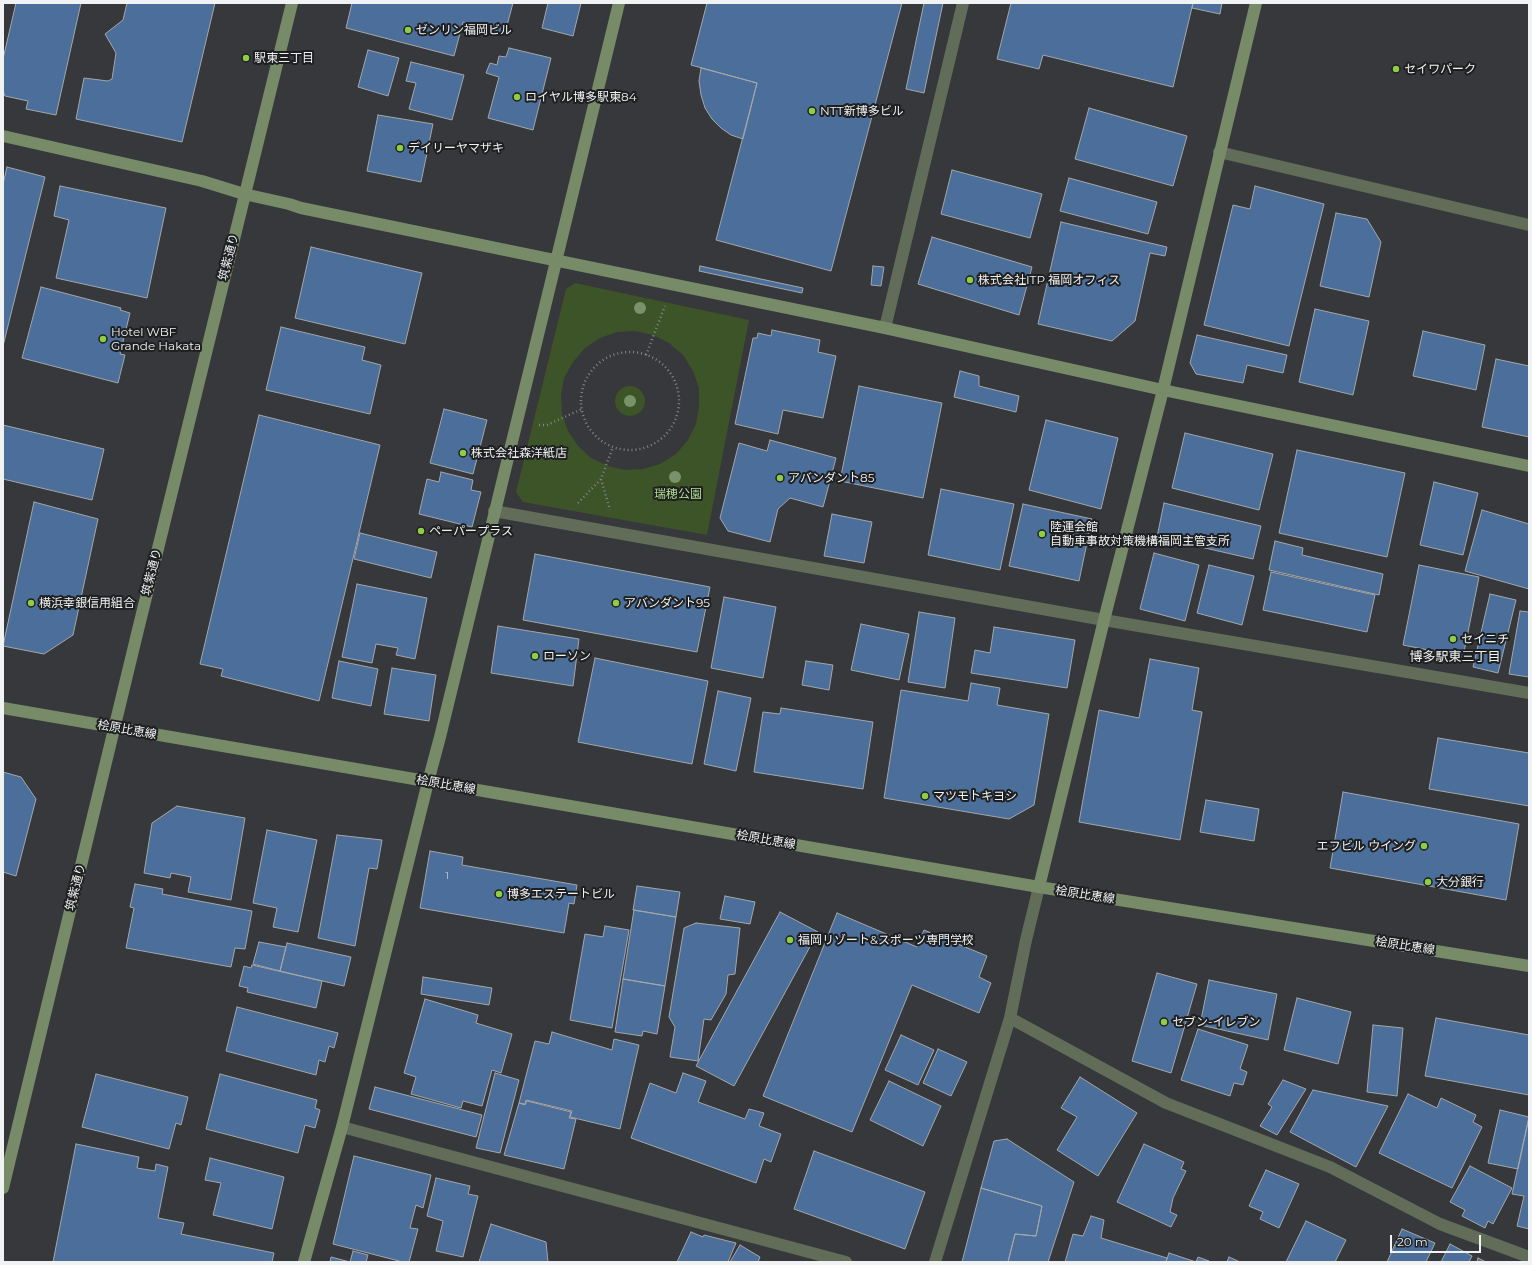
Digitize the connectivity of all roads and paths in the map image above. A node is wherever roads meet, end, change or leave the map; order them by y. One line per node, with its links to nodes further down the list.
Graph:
1 (292, 3): 7 (street, 筑紫通り)
2 (618, 3): 9 (street)
3 (963, 3): 11 (street)
4 (1256, 3): 6 (street)
5 (3, 136): 7 (street)
6 (1219, 152): 8 (street); 13 (street)
7 (244, 194): 9 (street); 25 (street, 筑紫通り)
8 (1529, 226)
9 (557, 260): 10 (street); 15 (street)
10 (673, 284): 11 (street); 12 (path)
11 (886, 328): 13 (street)
12 (646, 354): 14 (path); 16 (path)
13 (1163, 390): 17 (street); 22 (street)
14 (582, 409): 15 (path); 16 (path)
15 (516, 424): 19 (street)
16 (613, 447): 18 (path)
17 (1529, 466)
18 (601, 479): 20 (path); 21 (path)
19 (494, 511): 20 (street); 26 (street)
20 (558, 523): 21 (street)
21 (618, 534): 22 (street)
22 (1104, 620): 23 (street); 27 (street)
23 (1529, 693)
24 (3, 708): 25 (street, 桧原比恵線)
25 (115, 728): 26 (street, 桧原比恵線); 31 (street, 筑紫通り)
26 (428, 782): 27 (street, 桧原比恵線); 30 (street)
27 (1039, 887): 28 (street, 桧原比恵線); 29 (street)
28 (1529, 966)
29 (1010, 1018): 32 (street); 35 (street)
30 (342, 1127): 33 (street); 34 (street)
31 (3, 1188)
32 (1529, 1257)
33 (304, 1262)
34 (846, 1262)
35 (935, 1262)

